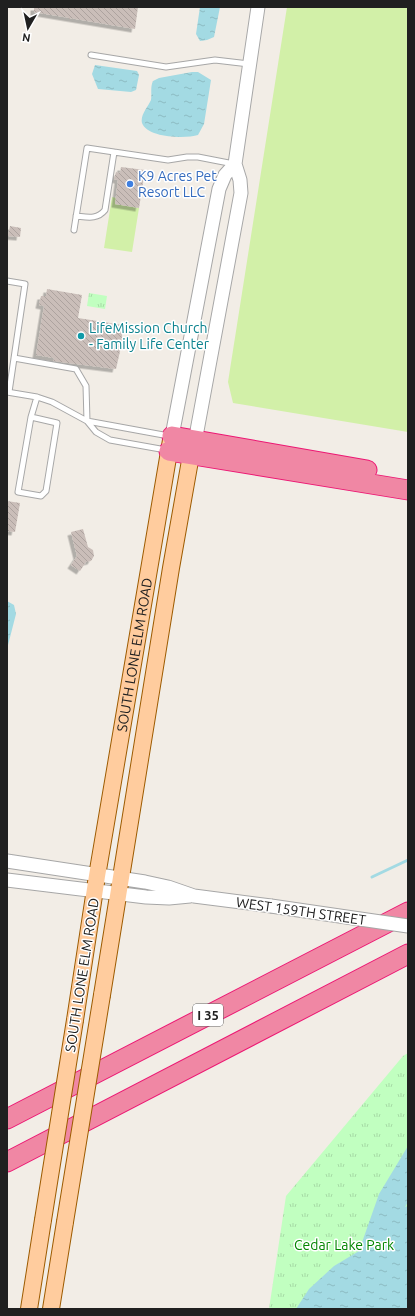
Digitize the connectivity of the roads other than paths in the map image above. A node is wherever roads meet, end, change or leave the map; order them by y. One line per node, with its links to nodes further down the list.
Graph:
1 (258, 7): 3 (street, SOUTH LONE ELM ROAD)
2 (91, 55): 3 (lane)
3 (249, 64): 5 (street, SOUTH LONE ELM ROAD)
4 (114, 152): 5 (lane); 6 (lane); 6 (lane)
5 (235, 164): 14 (street, SOUTH LONE ELM ROAD); 15 (street, SOUTH LONE ELM ROAD)
6 (76, 216): 7 (lane)
7 (74, 230)
8 (7, 281): 9 (lane)
9 (14, 358): 10 (lane); 13 (lane)
10 (8, 392): 11 (lane)
11 (37, 397): 12 (lane); 13 (lane)
12 (31, 417): 12 (lane)
13 (87, 421): 14 (lane); 14 (lane)
14 (170, 443): 15 (highway); 20 (main road, SOUTH LONE ELM ROAD)
15 (193, 448): 16 (highway); 17 (highway); 21 (main road, SOUTH LONE ELM ROAD)
16 (408, 477)
17 (408, 490)
18 (7, 861): 20 (street, WEST 159TH STREET)
19 (7, 880): 20 (street, WEST 159TH STREET)
20 (95, 883): 21 (street, WEST 159TH STREET); 27 (main road, SOUTH LONE ELM ROAD, bridge)
21 (118, 886): 23 (street, WEST 159TH STREET, bridge); 28 (main road, SOUTH LONE ELM ROAD, bridge)
22 (408, 912): 25 (highway, I 35)
23 (408, 926)
24 (408, 954): 26 (highway)
25 (7, 1119)
26 (7, 1162)
27 (29, 1309)
28 (51, 1309)

